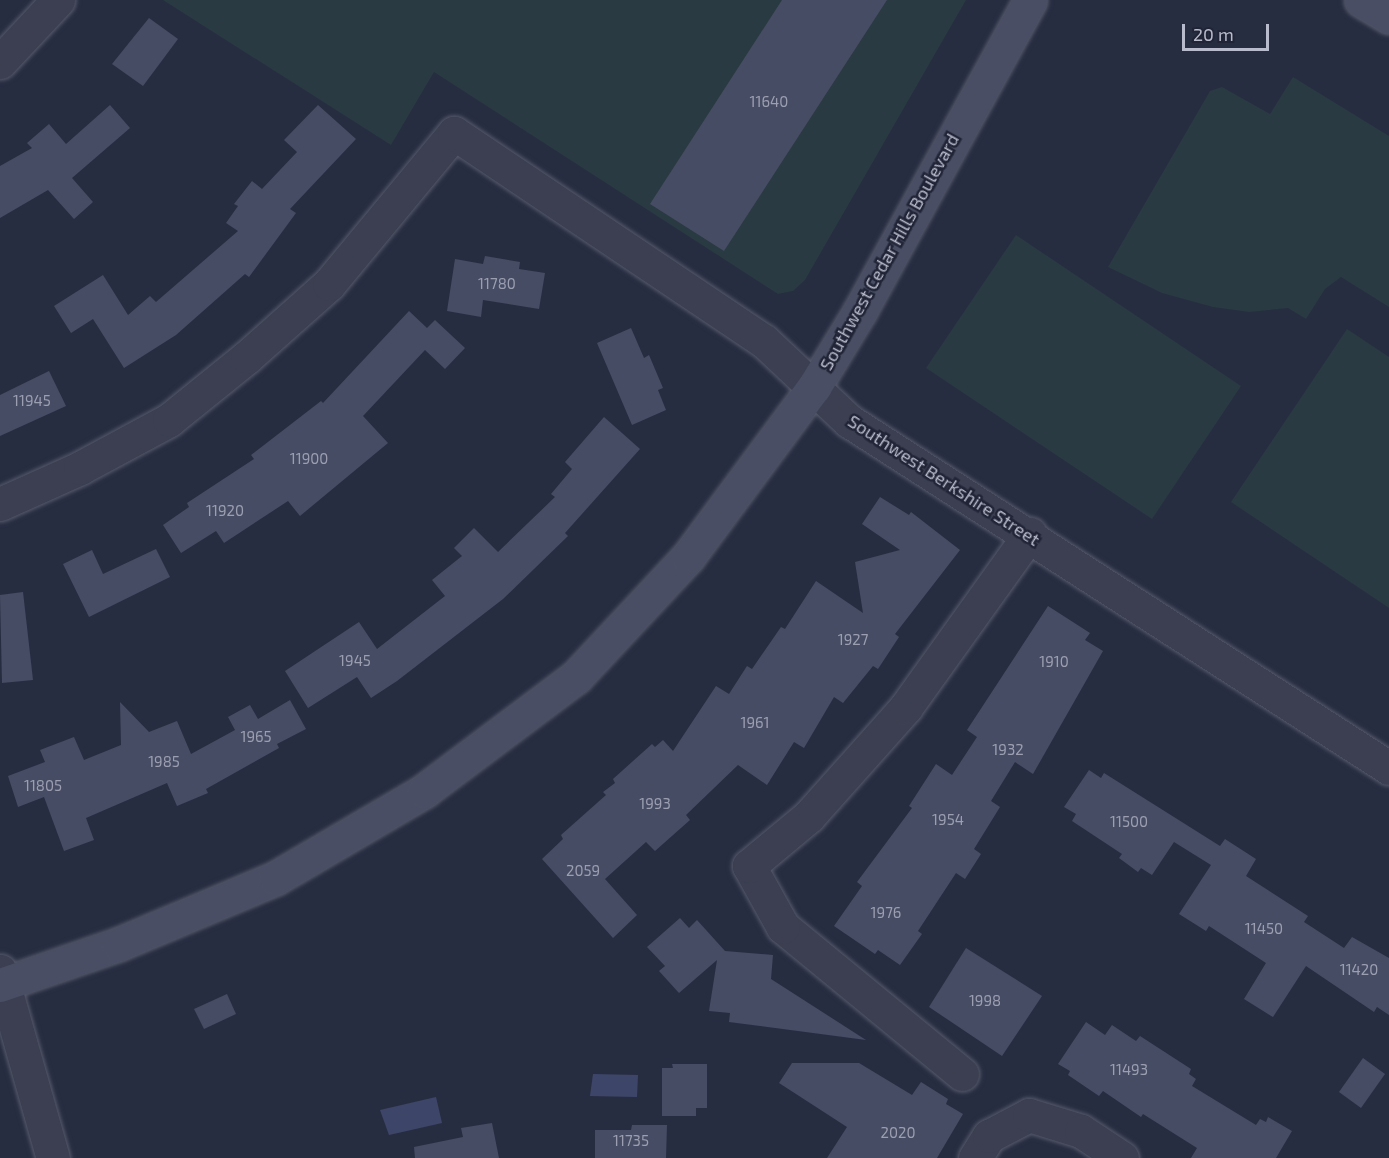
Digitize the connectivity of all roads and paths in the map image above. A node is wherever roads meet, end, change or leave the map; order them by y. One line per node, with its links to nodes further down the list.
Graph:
1 (58, 0): 5 (street)
2 (1030, 0): 6 (main road, Southwest Cedar Hills Boulevard)
3 (1361, 0): 4 (main road)
4 (1389, 16)
5 (0, 62)
6 (814, 387): 7 (street, Southwest Berkshire Street); 8 (street, Southwest Berkshire Street); 10 (main road, Southwest Cedar Hills Boulevard)
7 (0, 504)
8 (1030, 534): 9 (street, Southwest Berkshire Street); 11 (street)
9 (1389, 768)
10 (1, 980): 12 (street)
11 (962, 1074)
12 (53, 1158)
13 (975, 1158): 14 (street)
14 (1122, 1158)

